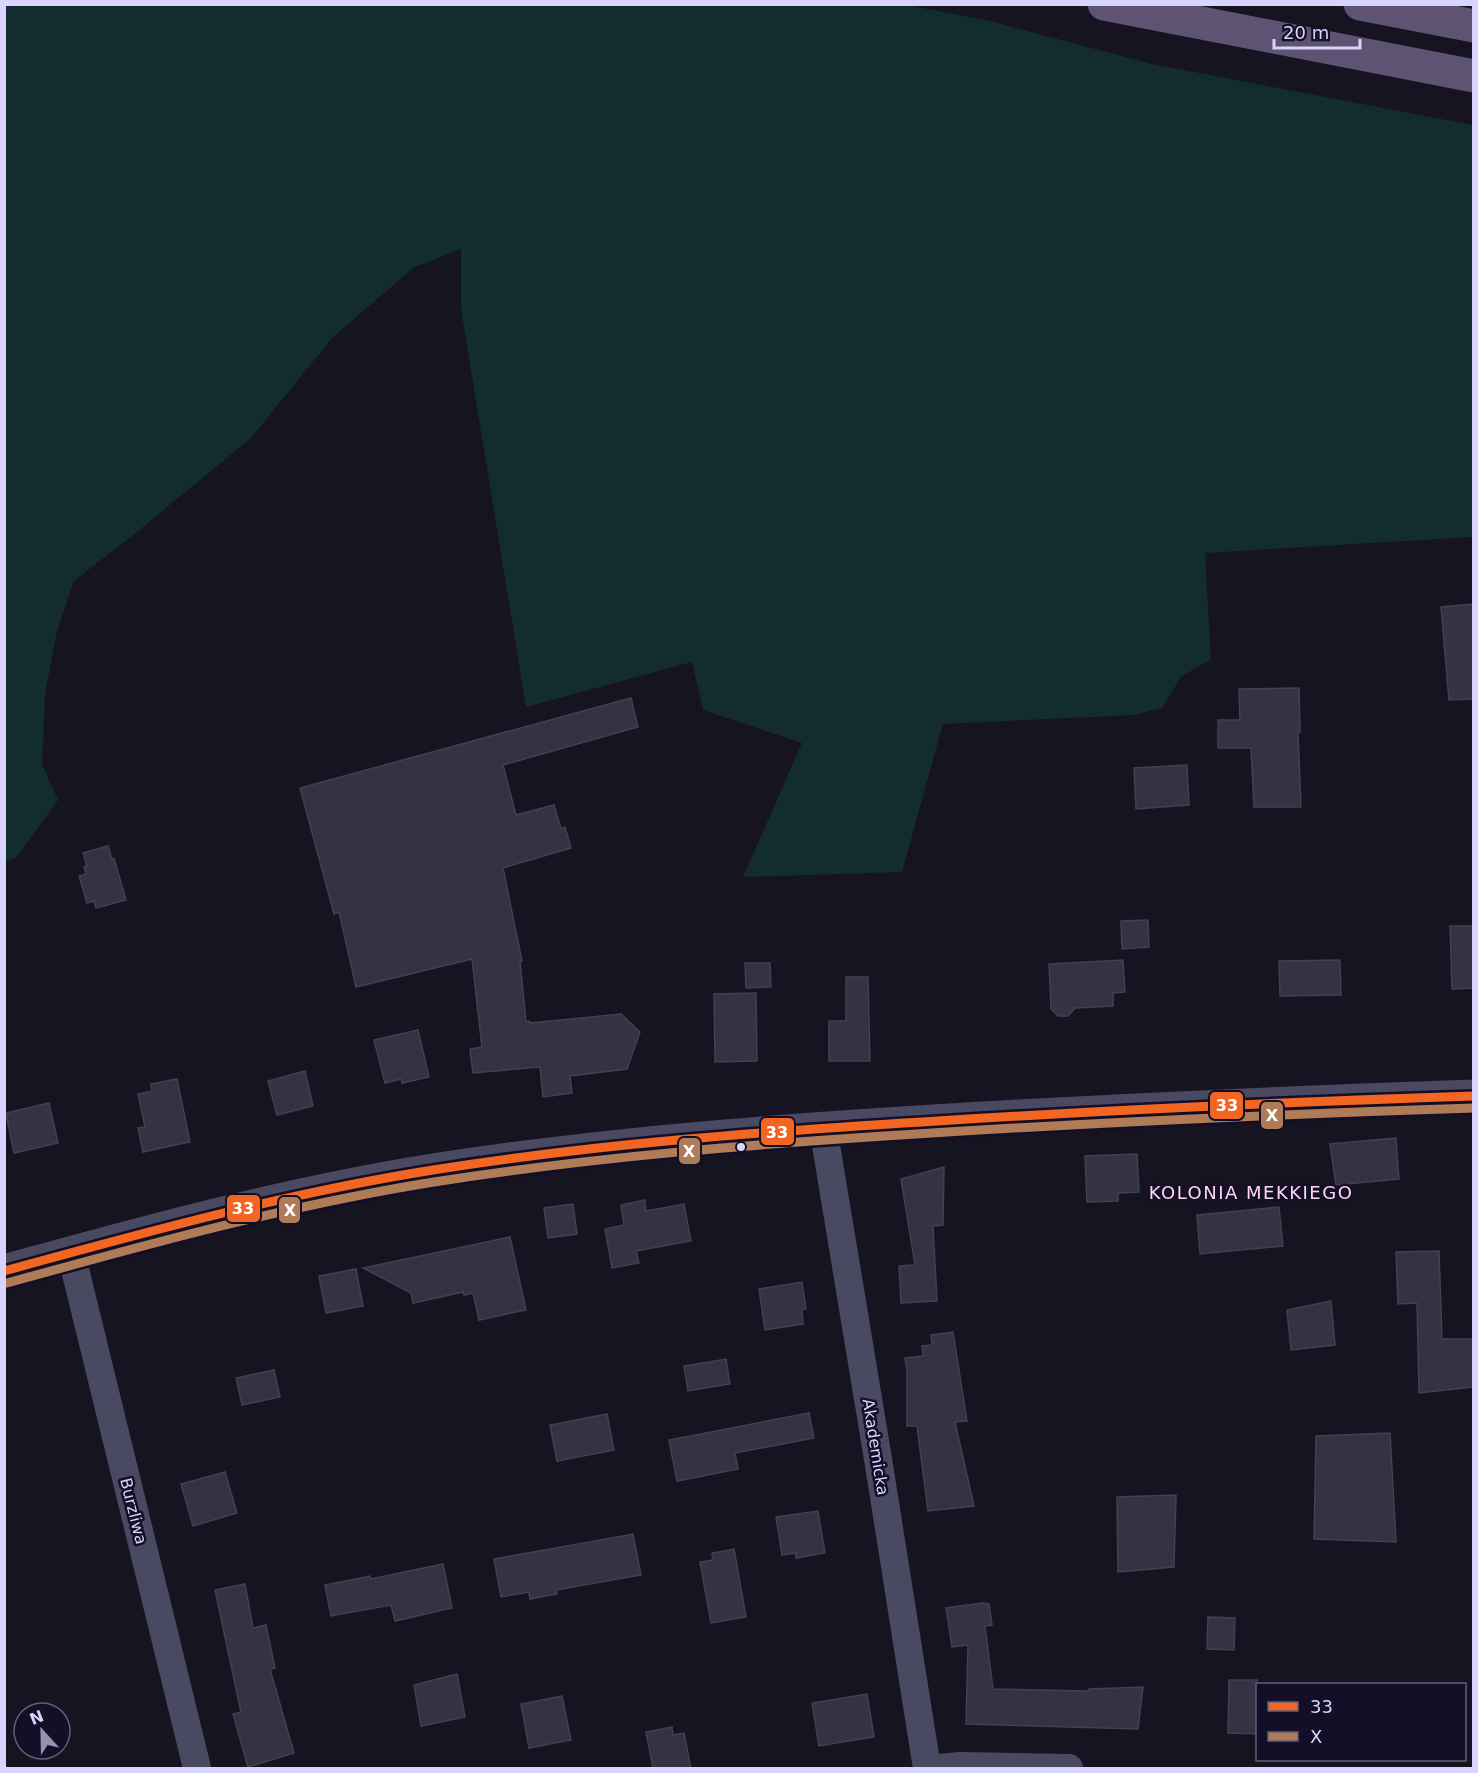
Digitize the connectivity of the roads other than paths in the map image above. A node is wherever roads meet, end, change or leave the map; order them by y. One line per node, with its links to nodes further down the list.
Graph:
1 (1104, 4): 4 (main road)
2 (1360, 4): 3 (main road)
3 (1473, 26)
4 (1459, 73): 5 (main road)
5 (1473, 90)
6 (1473, 1096): 7 (street)
7 (823, 1127): 8 (street); 11 (street, Akademicka)
8 (71, 1253): 9 (street); 10 (street, Burzliwa)
9 (4, 1271)
10 (197, 1768)
11 (927, 1768)
12 (939, 1768): 13 (street)
13 (1069, 1768)

